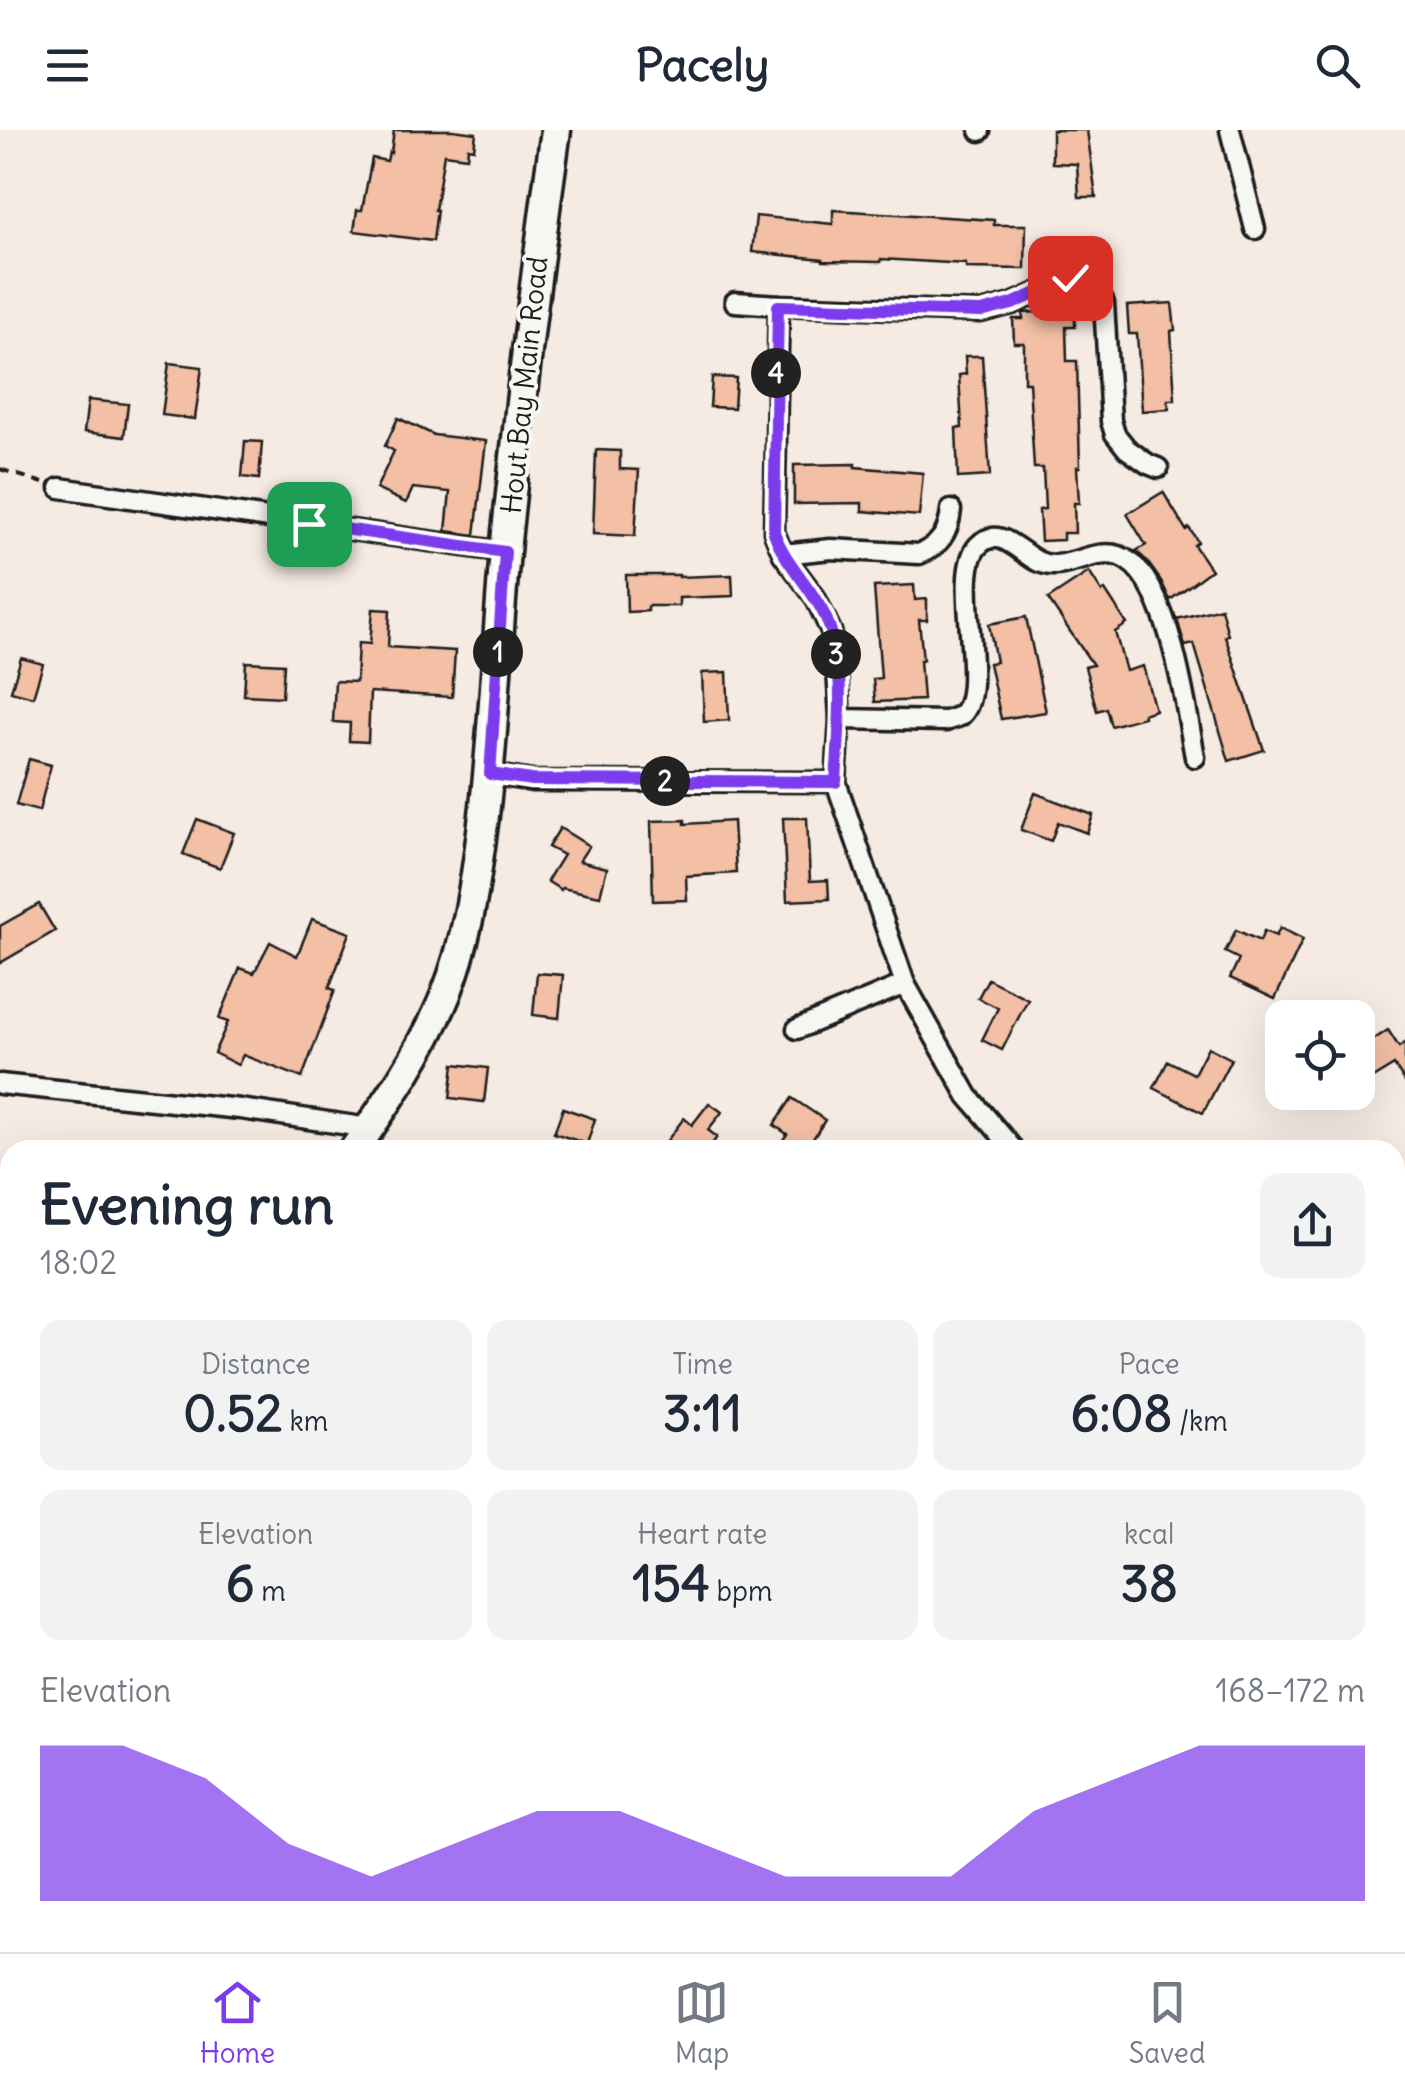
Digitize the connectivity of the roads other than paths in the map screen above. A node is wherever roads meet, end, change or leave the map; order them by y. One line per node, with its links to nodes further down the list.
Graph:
1 (556, 130): 9 (main road, Hout Bay Main Road)
2 (1230, 130): 3 (street)
3 (1255, 229)
4 (735, 302): 5 (street)
5 (778, 306): 6 (street); 10 (street)
6 (1158, 468)
7 (60, 488): 9 (street)
8 (951, 510): 10 (street)
9 (505, 552): 13 (main road, Hout Bay Main Road)
10 (783, 554): 11 (street)
11 (840, 719): 12 (street); 14 (street)
12 (1195, 756)
13 (490, 774): 14 (street); 18 (main road, Hout Bay Main Road)
14 (836, 782): 15 (street)
15 (905, 984): 16 (street); 19 (street)
16 (797, 1029)
17 (0, 1084): 18 (street)
18 (361, 1139)
19 (1005, 1140)

